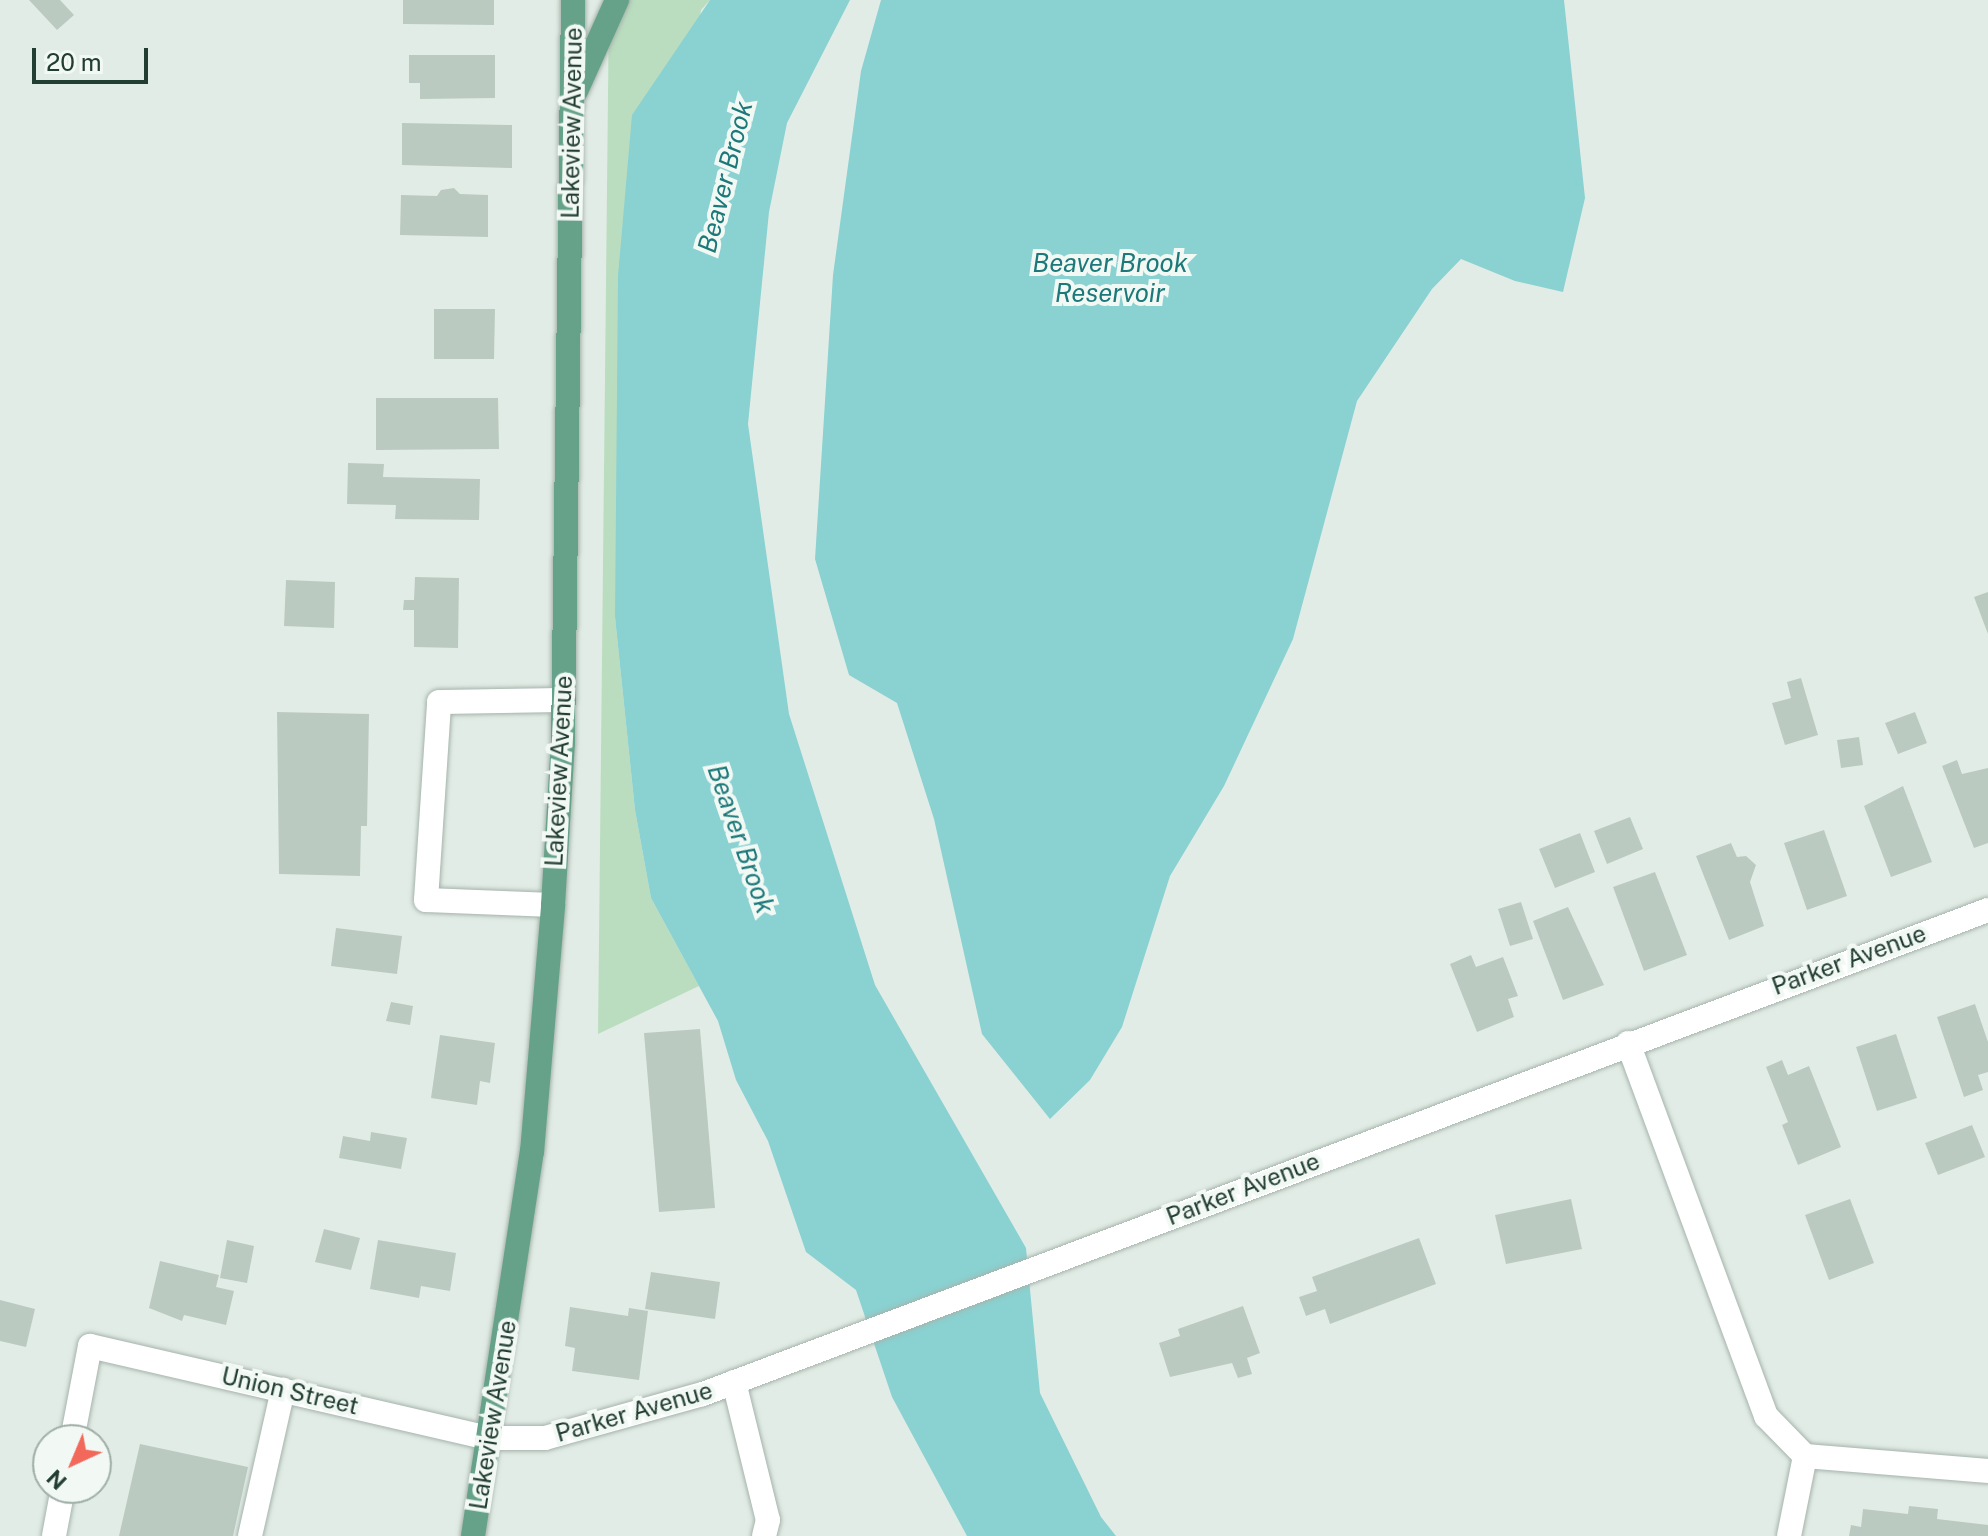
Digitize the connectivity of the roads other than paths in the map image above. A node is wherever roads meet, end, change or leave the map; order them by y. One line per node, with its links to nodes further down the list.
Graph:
1 (573, 0): 3 (main road, Lakeview Avenue)
2 (617, 0): 3 (main road)
3 (572, 100): 4 (main road, Lakeview Avenue)
4 (563, 700): 5 (main road, Lakeview Avenue); 5 (street)
5 (553, 905): 11 (main road, Lakeview Avenue)
6 (1988, 910): 7 (street, Parker Avenue)
7 (1628, 1043): 8 (street, Parker Avenue); 12 (street)
8 (734, 1382): 11 (street, Parker Avenue); 18 (street)
9 (283, 1390): 10 (street, Union Street); 11 (street, Union Street); 15 (street)
10 (75, 1424)
11 (490, 1438): 17 (main road, Lakeview Avenue)
12 (1805, 1456): 13 (street); 19 (street)
13 (1988, 1471)
14 (60, 1504): 16 (street)
15 (258, 1534)
16 (54, 1536)
17 (473, 1536)
18 (764, 1536)
19 (1789, 1536)

